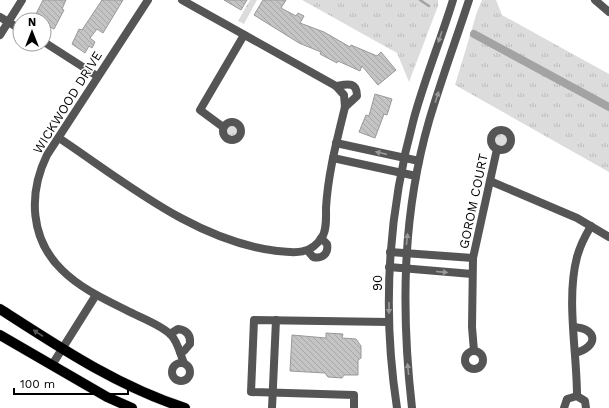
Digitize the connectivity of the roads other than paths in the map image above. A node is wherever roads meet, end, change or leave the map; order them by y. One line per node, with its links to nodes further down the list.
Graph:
1 (22, 0): 9 (street)
2 (147, 0): 14 (street, WICKWOOD DRIVE)
3 (182, 0): 12 (street)
4 (453, 0): 17 (street, 90, one-way to 17)
5 (469, 0): 18 (street, one-way to 5)
6 (595, 0): 7 (street)
7 (609, 12)
8 (0, 17): 9 (street)
9 (8, 22): 10 (street); 11 (street)
10 (12, 24)
11 (0, 35)
12 (244, 35): 15 (street); 19 (street)
13 (52, 47): 14 (street)
14 (97, 76): 20 (street, WICKWOOD DRIVE)
15 (336, 86): 16 (street); 16 (street)
16 (345, 107): 21 (street)
17 (414, 117): 18 (street); 24 (street, 90)
18 (429, 121): 25 (street)
19 (223, 126)
20 (59, 138): 32 (street); 39 (street, WICKWOOD DRIVE)
21 (336, 143): 23 (street); 24 (street, one-way to 21)
22 (497, 149): 28 (street, GOROM COURT)
23 (333, 158): 26 (street); 31 (street)
24 (404, 158): 25 (street); 26 (street, 90)
25 (419, 161): 27 (street)
26 (401, 173): 27 (street); 33 (street, 90)
27 (416, 176): 34 (street, one-way to 27)
28 (490, 181): 29 (street); 35 (street, GOROM COURT)
29 (591, 226): 30 (street); 43 (street)
30 (609, 237)
31 (321, 238): 32 (street); 32 (street)
32 (312, 249)
33 (390, 252): 34 (street, GOROM COURT); 36 (street, 90)
34 (406, 254): 35 (street, GOROM COURT); 37 (street)
35 (473, 258): 38 (street, GOROM COURT)
36 (389, 268): 37 (street); 42 (street, 90, one-way to 42)
37 (405, 269): 38 (street, one-way to 38); 59 (street, one-way to 37)
38 (472, 274): 47 (street, GOROM COURT)
39 (96, 295): 44 (street, WICKWOOD DRIVE); 46 (street)
40 (0, 309): 46 (main road, one-way to 40)
41 (276, 320): 42 (street); 52 (street); 52 (street)
42 (389, 322): 58 (street, 90)
43 (573, 327): 49 (street); 49 (street)
44 (170, 334): 48 (street); 48 (street)
45 (0, 335): 51 (main road)
46 (62, 349): 51 (street); 55 (main road)
47 (474, 351)
48 (180, 352): 50 (street)
49 (575, 353): 53 (street)
50 (184, 362)
51 (52, 365): 54 (main road)
52 (274, 393): 56 (street); 57 (street)
53 (577, 396): 60 (street); 61 (street)
54 (132, 408)
55 (185, 408)
56 (272, 408)
57 (354, 408)
58 (397, 408)
59 (412, 408)
60 (564, 408)
61 (586, 408)

